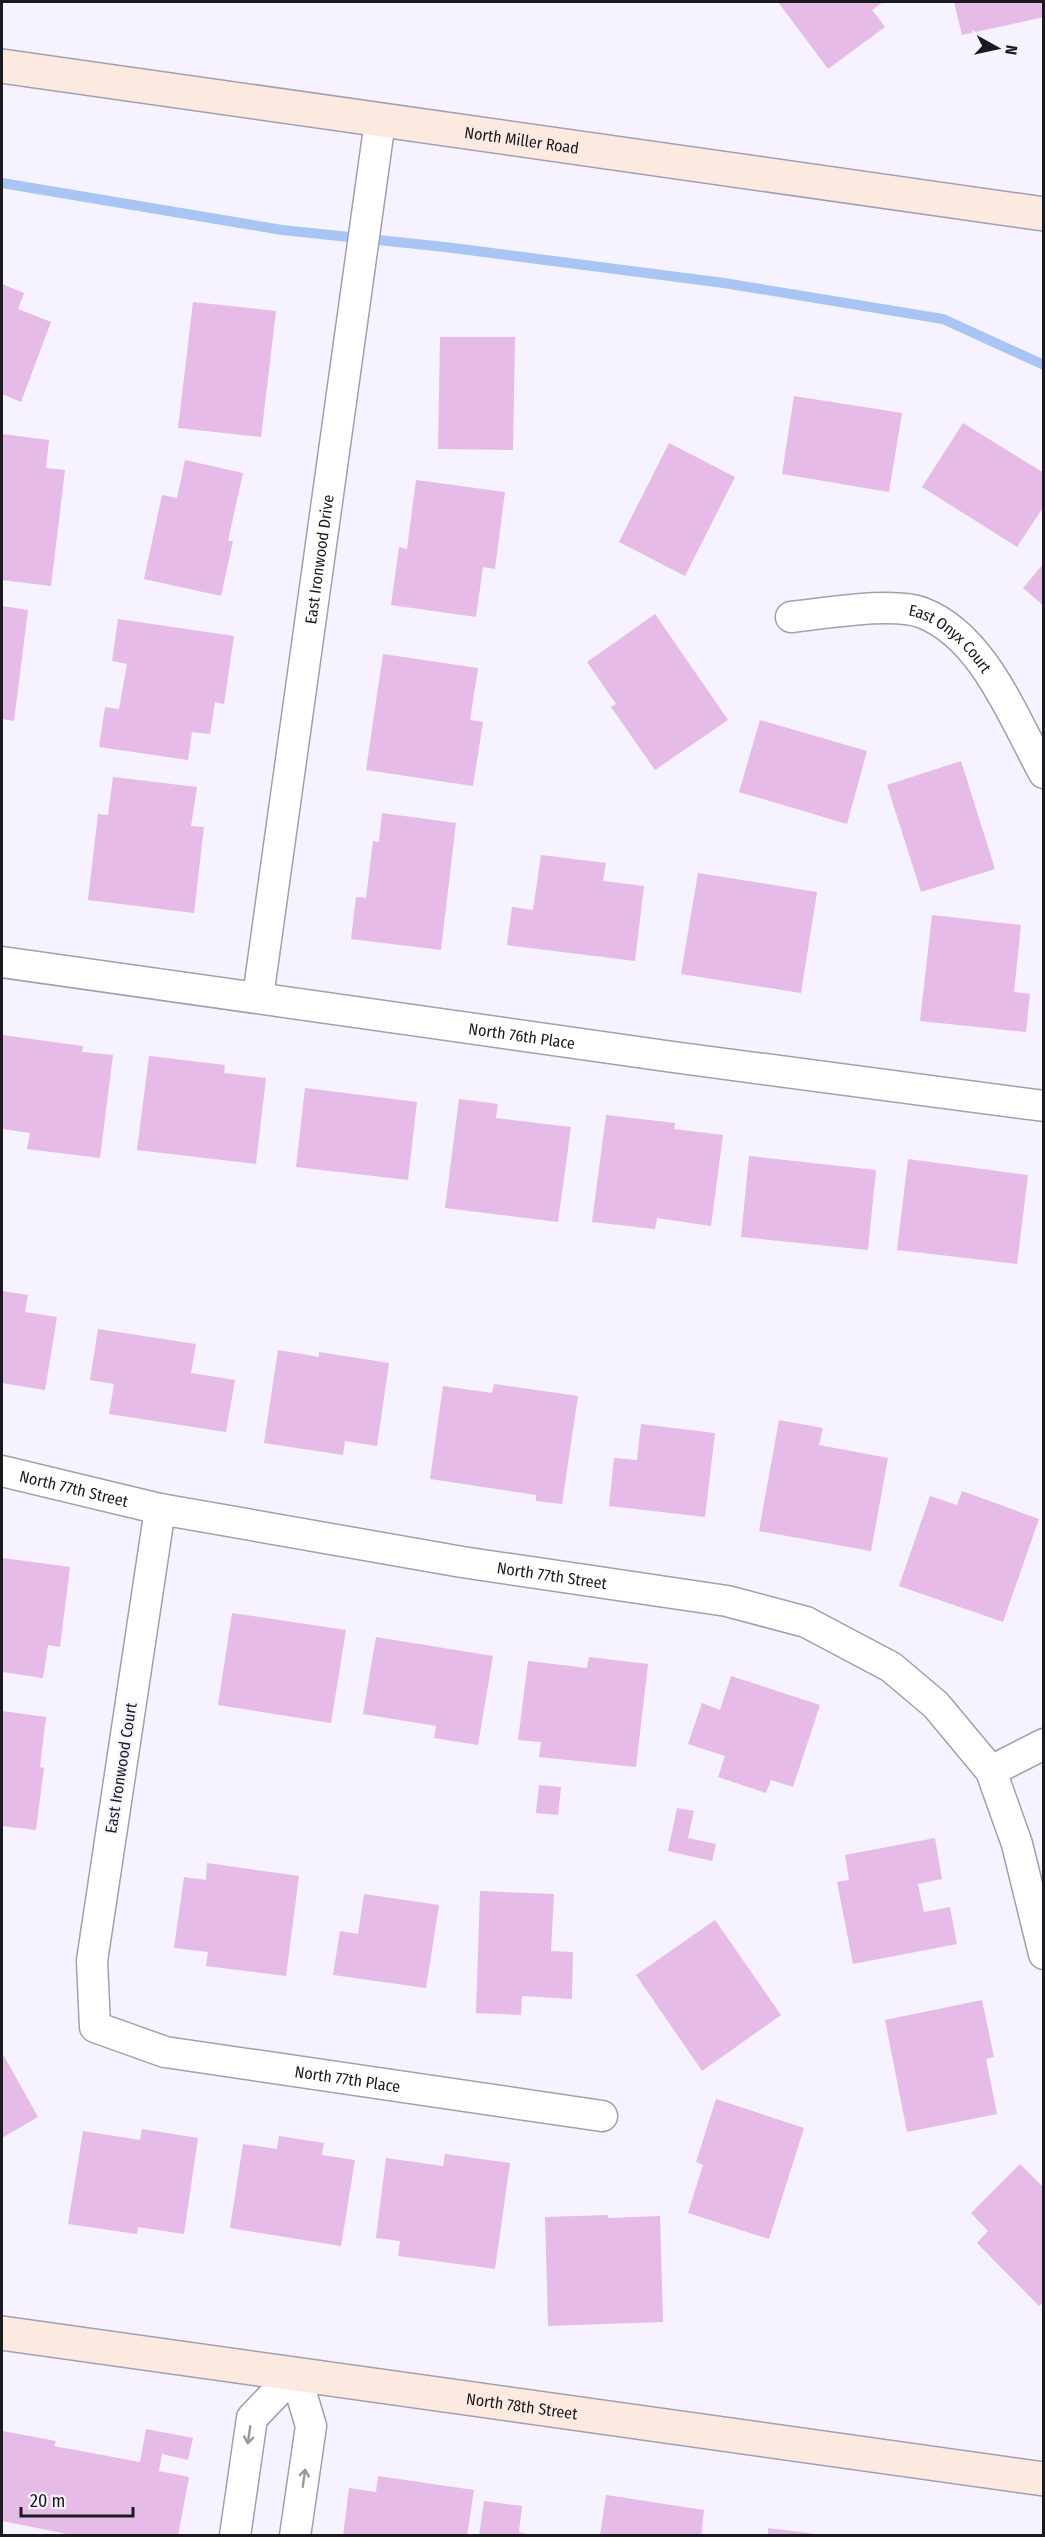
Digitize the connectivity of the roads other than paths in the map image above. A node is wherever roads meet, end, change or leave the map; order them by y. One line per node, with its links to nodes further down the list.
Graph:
1 (2, 66): 2 (street, North Miller Road)
2 (380, 121): 3 (street, North Miller Road); 7 (street, East Ironwood Drive)
3 (1044, 214)
4 (791, 617): 5 (street, East Onyx Court)
5 (1044, 773)
6 (2, 962): 7 (street, North 76th Place)
7 (258, 997): 8 (street, North 76th Place)
8 (1044, 1106)
9 (2, 1471): 10 (street, North 77th Street)
10 (160, 1509): 12 (street, North 77th Street); 14 (street, East Ironwood Court)
11 (1044, 1744): 12 (street)
12 (991, 1771): 13 (street)
13 (1044, 1954)
14 (96, 2027): 15 (street, North 77th Place)
15 (602, 2116)
16 (2, 2333): 17 (street, North 78th Street)
17 (295, 2373): 18 (street, North 78th Street); 19 (street, one-way to 19); 20 (street, one-way to 17)
18 (1044, 2479)
19 (235, 2535)
20 (295, 2535)

